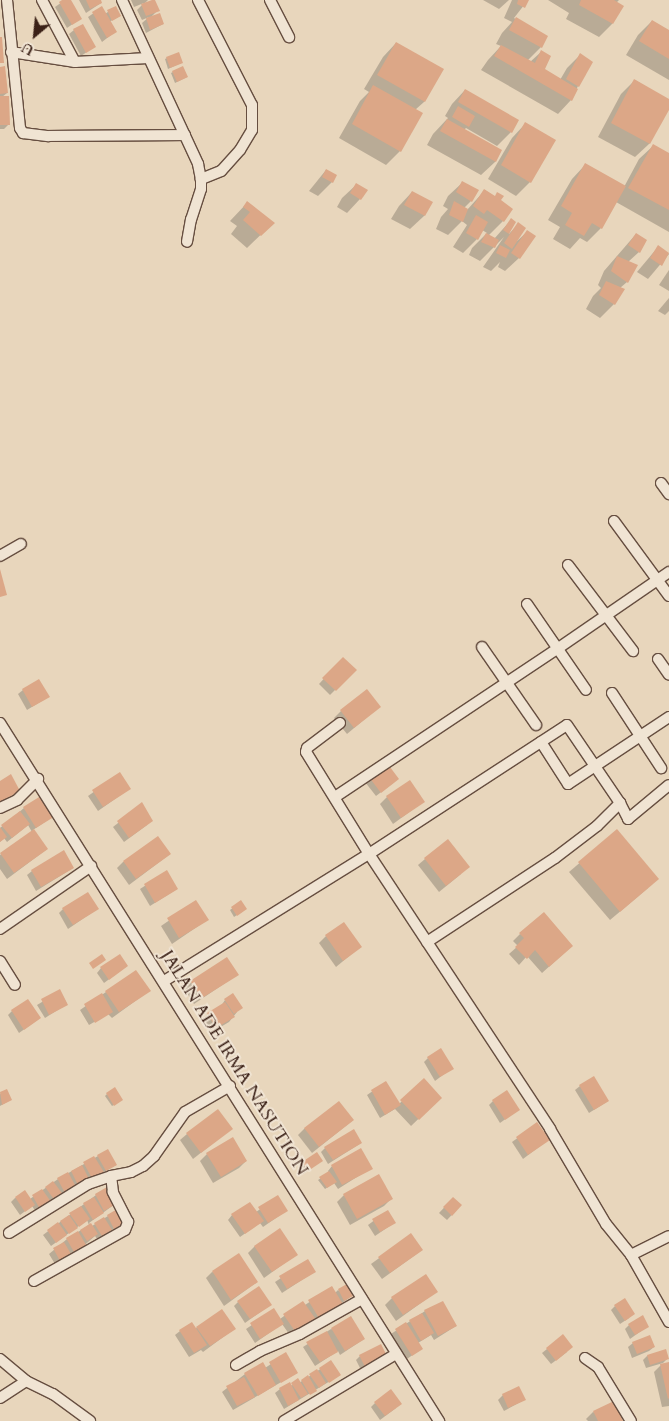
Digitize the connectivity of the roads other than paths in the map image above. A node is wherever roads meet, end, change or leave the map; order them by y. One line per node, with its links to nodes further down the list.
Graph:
1 (8, 0): 7 (street)
2 (42, 0): 9 (street)
3 (122, 0): 8 (street)
4 (198, 0): 11 (street)
5 (270, 0): 6 (street)
6 (289, 37)
7 (11, 52): 9 (street); 10 (street)
8 (148, 58): 9 (street); 10 (street)
9 (74, 62)
10 (185, 135): 11 (street)
11 (202, 179): 12 (street)
12 (187, 242)
13 (661, 483): 14 (street)
14 (669, 494)
15 (614, 520): 20 (street)
16 (21, 544): 17 (street)
17 (0, 556)
18 (568, 565): 23 (street)
19 (669, 572): 20 (street)
20 (657, 580): 21 (street); 23 (street)
21 (669, 596)
22 (527, 604): 25 (street)
23 (607, 615): 25 (street); 26 (street)
24 (482, 647): 29 (street)
25 (558, 649): 29 (street); 30 (street)
26 (634, 650)
27 (658, 659): 28 (street)
28 (669, 675)
29 (506, 683): 35 (street); 42 (street)
30 (586, 690)
31 (612, 693): 36 (street)
32 (669, 716): 36 (street)
33 (340, 722): 42 (street)
34 (0, 723): 40 (street, JALAN ADE IRMA NASUTION)
35 (536, 725)
36 (641, 736): 38 (street); 39 (street)
37 (541, 742): 38 (street); 38 (street); 45 (street)
38 (595, 767): 43 (street)
39 (661, 768)
40 (38, 779): 44 (street); 46 (street, JALAN ADE IRMA NASUTION)
41 (669, 785): 43 (street)
42 (335, 797): 45 (street)
43 (620, 803): 48 (street)
44 (0, 808)
45 (369, 854): 48 (street); 50 (street)
46 (91, 866): 47 (street); 50 (street, JALAN ADE IRMA NASUTION)
47 (0, 929)
48 (428, 942): 56 (street)
49 (0, 961): 51 (street)
50 (164, 981): 52 (street, JALAN ADE IRMA NASUTION)
51 (15, 985)
52 (230, 1086): 53 (street); 58 (street, JALAN ADE IRMA NASUTION)
53 (110, 1176): 54 (street); 57 (street)
54 (9, 1233)
55 (669, 1236): 56 (street)
56 (631, 1255): 59 (street)
57 (34, 1281)
58 (362, 1298): 60 (street, JALAN ADE IRMA NASUTION); 63 (street)
59 (669, 1322)
60 (396, 1354): 67 (street); 68 (street, JALAN ADE IRMA NASUTION)
61 (584, 1358): 69 (street)
62 (0, 1359): 64 (street)
63 (236, 1365)
64 (26, 1381): 65 (street); 66 (street)
65 (0, 1398)
66 (89, 1421)
67 (284, 1421)
68 (439, 1421)
69 (631, 1421)

